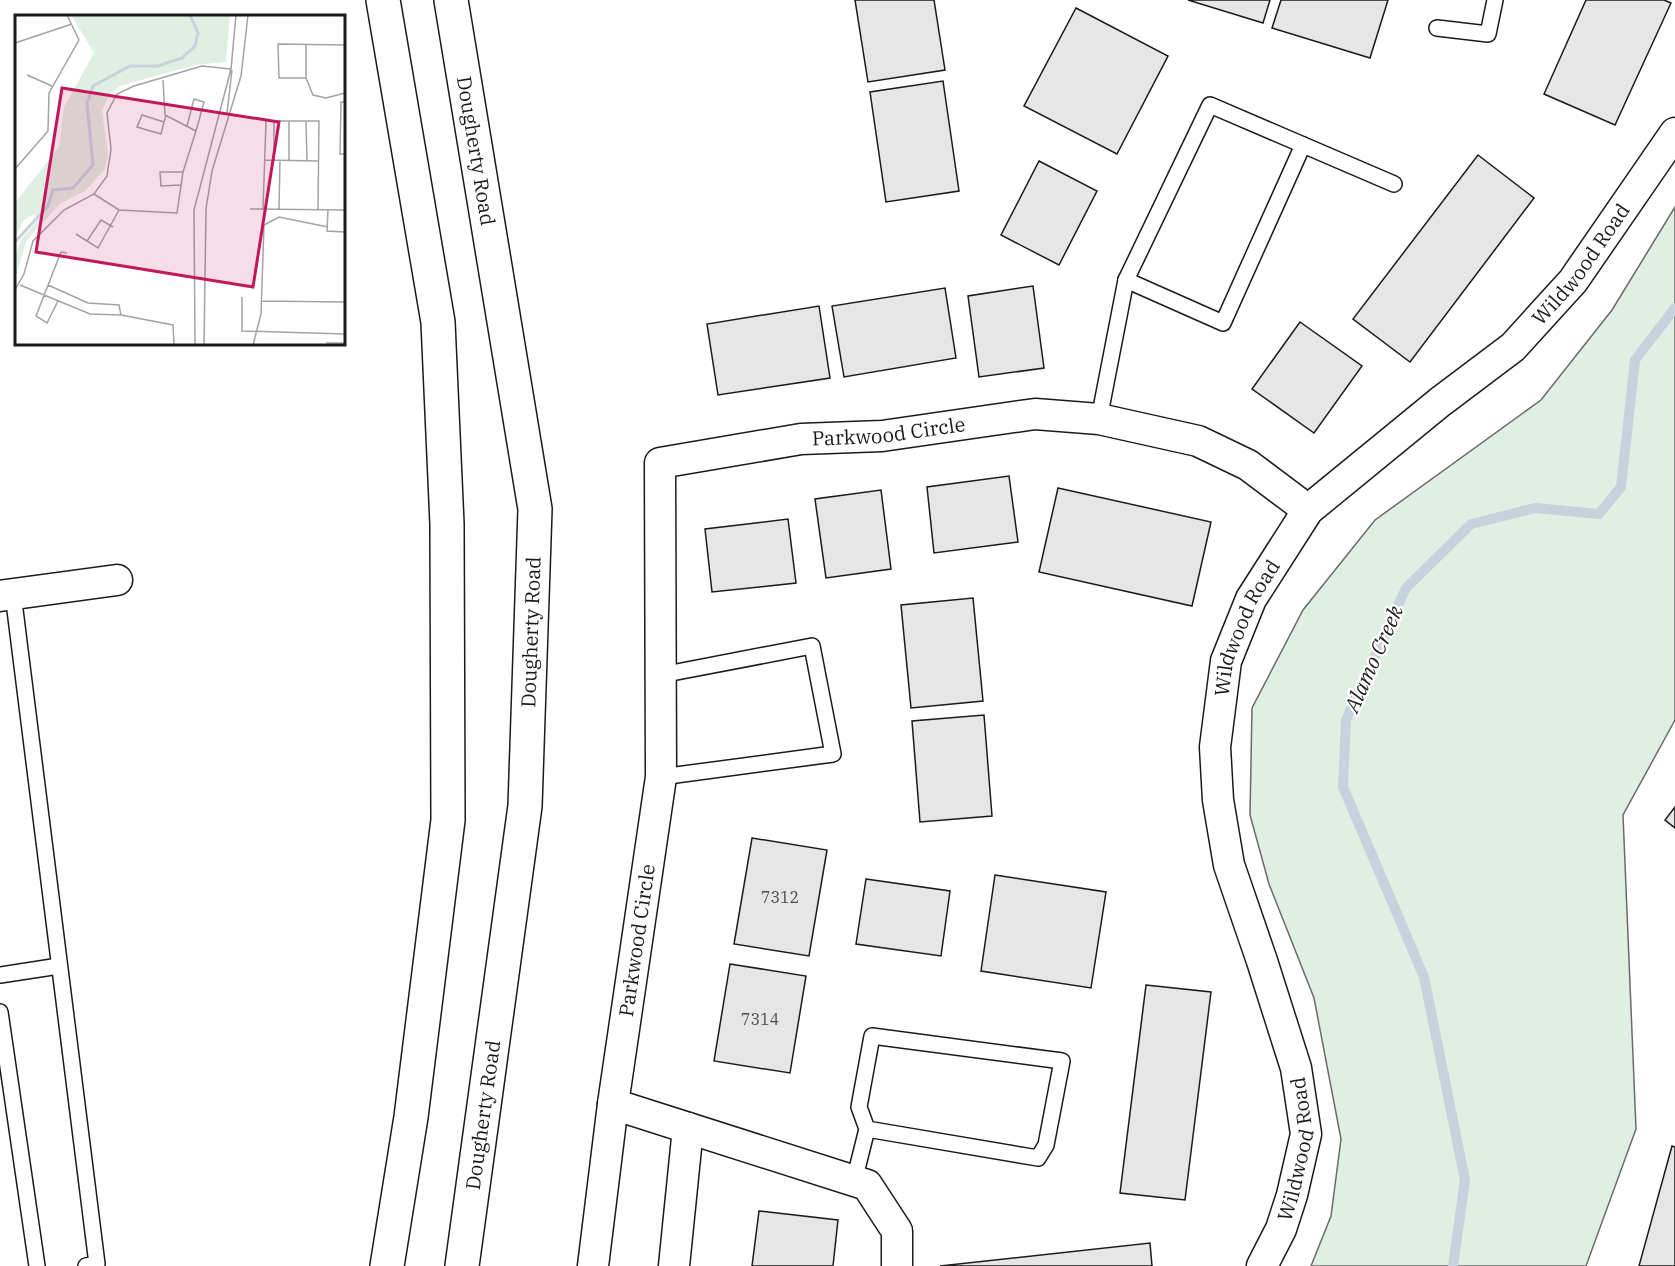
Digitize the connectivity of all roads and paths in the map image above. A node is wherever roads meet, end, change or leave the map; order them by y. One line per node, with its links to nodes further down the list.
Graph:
1 (383, 0): 22 (main road)
2 (451, 0): 27 (main road, Dougherty Road)
3 (1495, 0): 4 (lane)
4 (1437, 27)
5 (1675, 133): 10 (street, Wildwood Road)
6 (1303, 145): 7 (lane); 8 (lane); 8 (lane)
7 (1394, 184)
8 (1125, 280): 9 (lane)
9 (1099, 419): 10 (street, Parkwood Circle); 13 (street, Parkwood Circle)
10 (1308, 510): 31 (street, Wildwood Road)
11 (117, 580): 12 (street)
12 (7, 595): 15 (lane)
13 (661, 675): 14 (street, Parkwood Circle); 14 (lane)
14 (661, 777): 18 (street, Parkwood Circle)
15 (59, 966): 16 (lane); 24 (lane)
16 (0, 975)
17 (0, 1012): 23 (lane)
18 (613, 1104): 19 (street); 28 (street, Parkwood Circle)
19 (688, 1128): 21 (street); 29 (street)
20 (867, 1129): 20 (lane); 21 (lane)
21 (854, 1181): 30 (street)
22 (393, 1227): 25 (main road); 26 (main road)
23 (37, 1266)
24 (86, 1266)
25 (387, 1266)
26 (401, 1266)
27 (462, 1266)
28 (593, 1266)
29 (674, 1266)
30 (897, 1266)
31 (1262, 1266)

